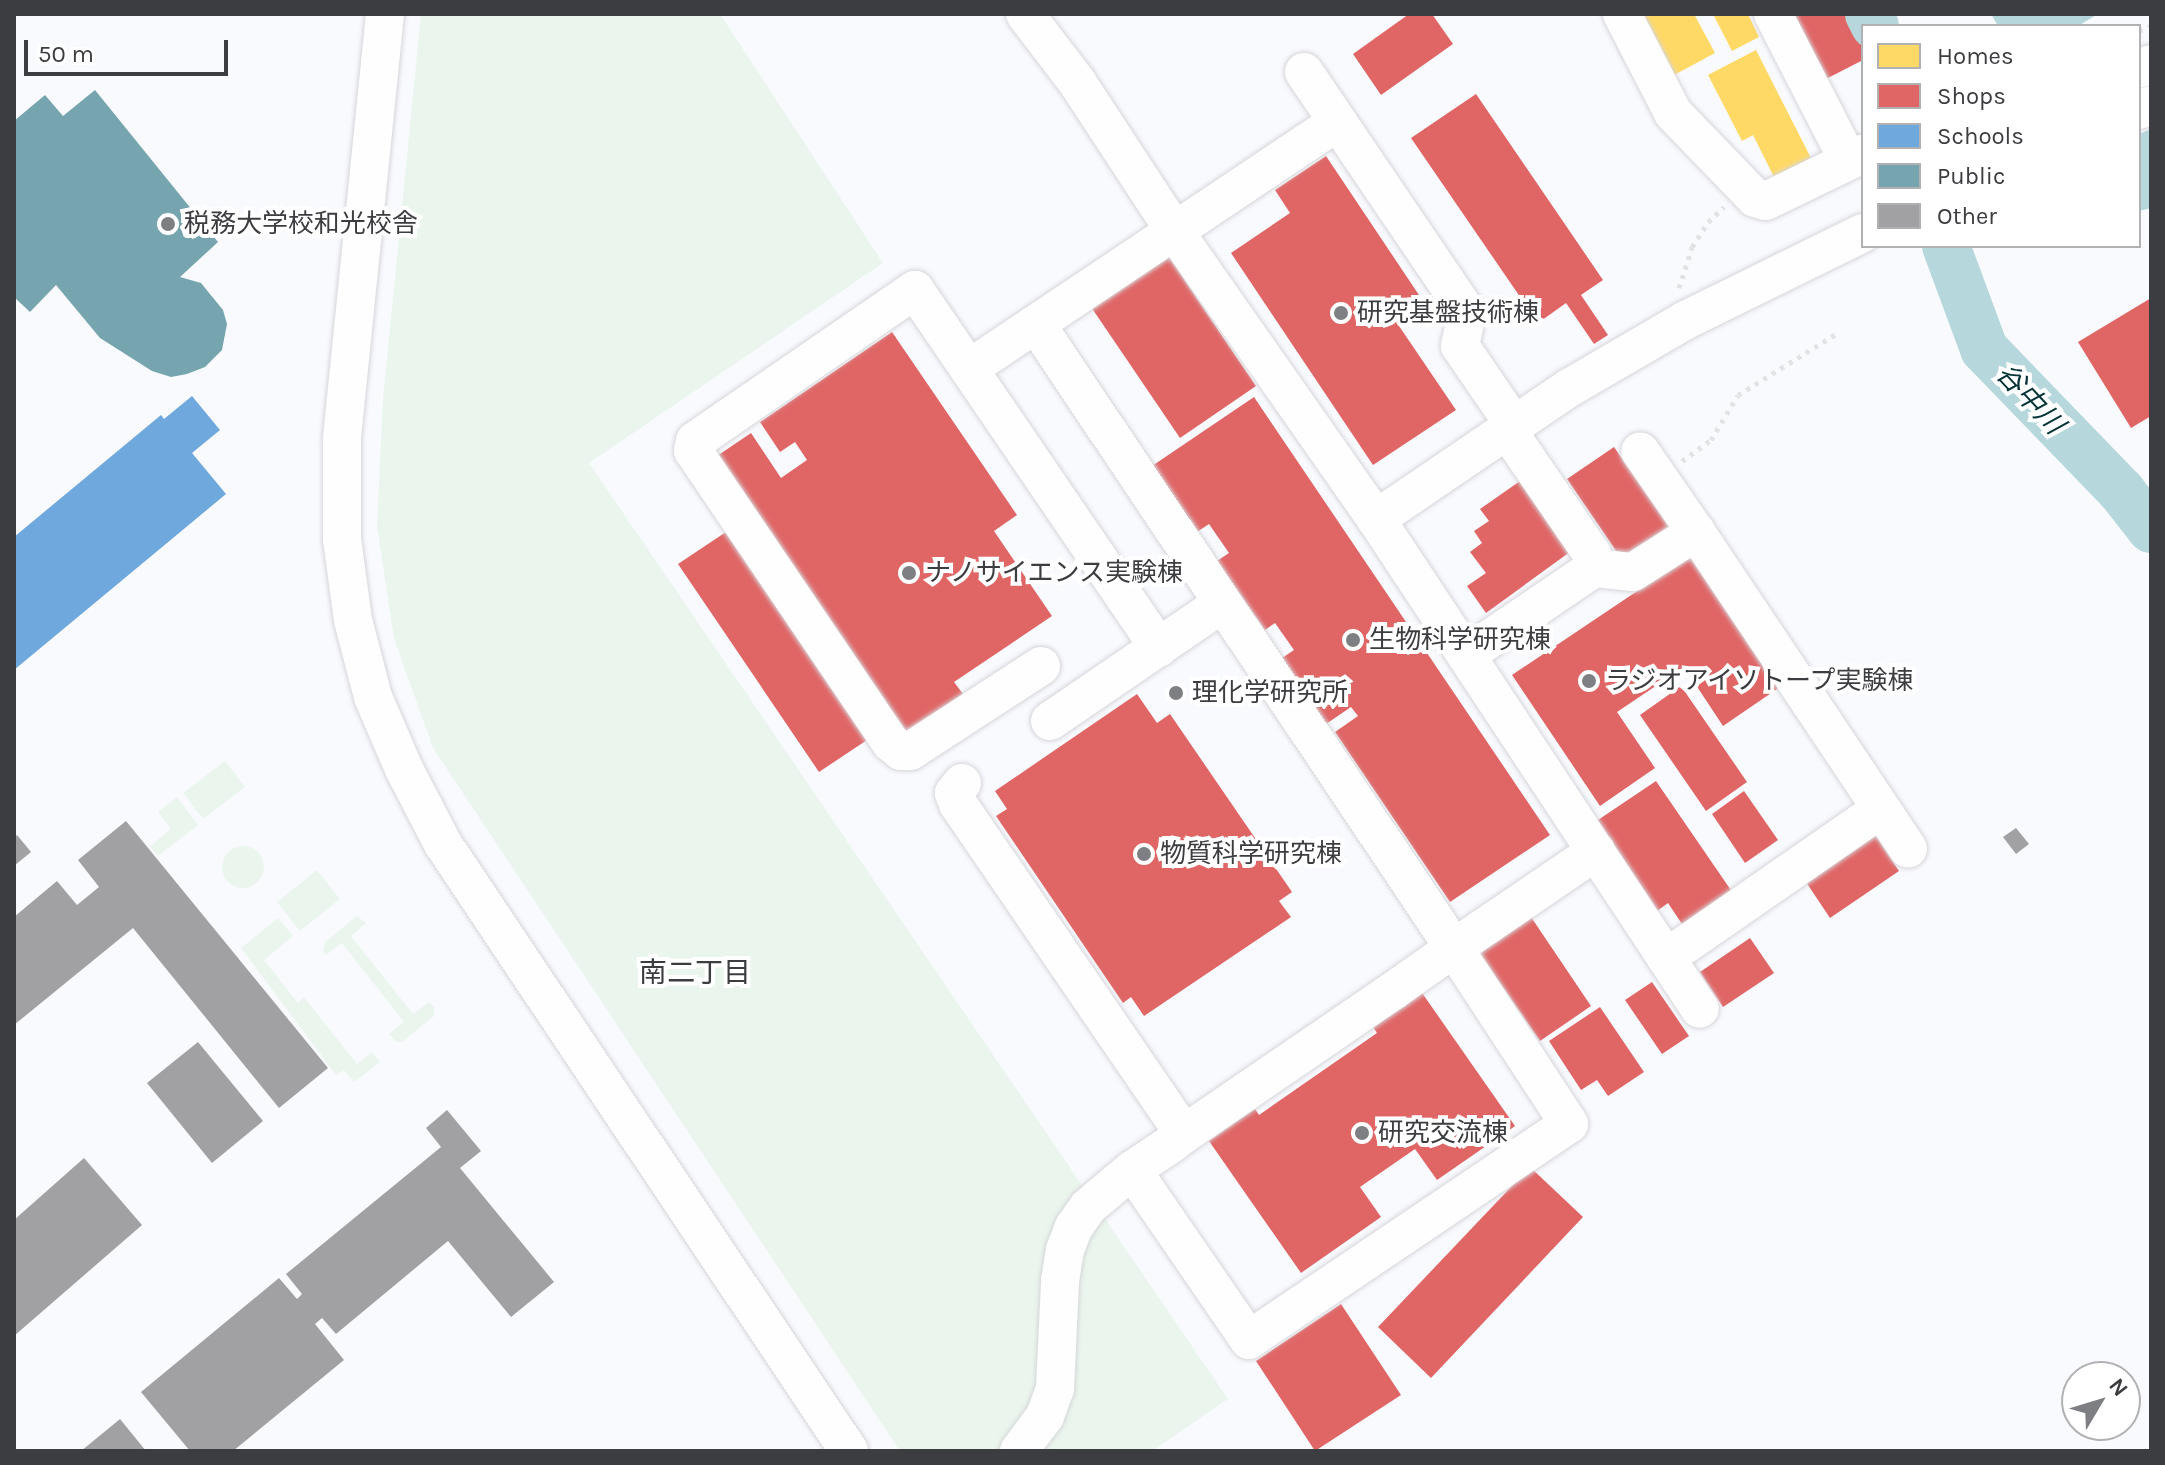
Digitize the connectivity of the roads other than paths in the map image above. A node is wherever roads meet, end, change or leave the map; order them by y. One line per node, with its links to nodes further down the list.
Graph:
1 (385, 14): 31 (street)
2 (1025, 14): 8 (street)
3 (1622, 14): 7 (street)
4 (1773, 14): 7 (street)
5 (1304, 72): 6 (street)
6 (1337, 122): 8 (street); 12 (street)
7 (1856, 157)
8 (1175, 232): 10 (street); 14 (street)
9 (1861, 234): 12 (street)
10 (1036, 324): 11 (street); 17 (street)
11 (970, 368): 18 (street); 20 (street)
12 (1510, 428): 14 (street); 16 (street)
13 (1649, 465): 15 (street)
14 (1376, 519): 19 (street)
15 (1696, 532): 16 (street); 23 (street)
16 (1594, 568): 19 (street)
17 (1223, 603): 18 (street); 26 (street)
18 (1159, 648): 21 (street)
19 (1466, 655): 25 (street)
20 (1041, 666)
21 (1050, 721)
22 (962, 783): 29 (street)
23 (1880, 810): 24 (street); 27 (street)
24 (1908, 849)
25 (1596, 851): 26 (street); 27 (street)
26 (1454, 948): 29 (street); 30 (street)
27 (1666, 958): 28 (street)
28 (1700, 1009)
29 (1184, 1134): 30 (street)
30 (1132, 1170): 32 (street)
31 (849, 1451)
32 (1019, 1451)

